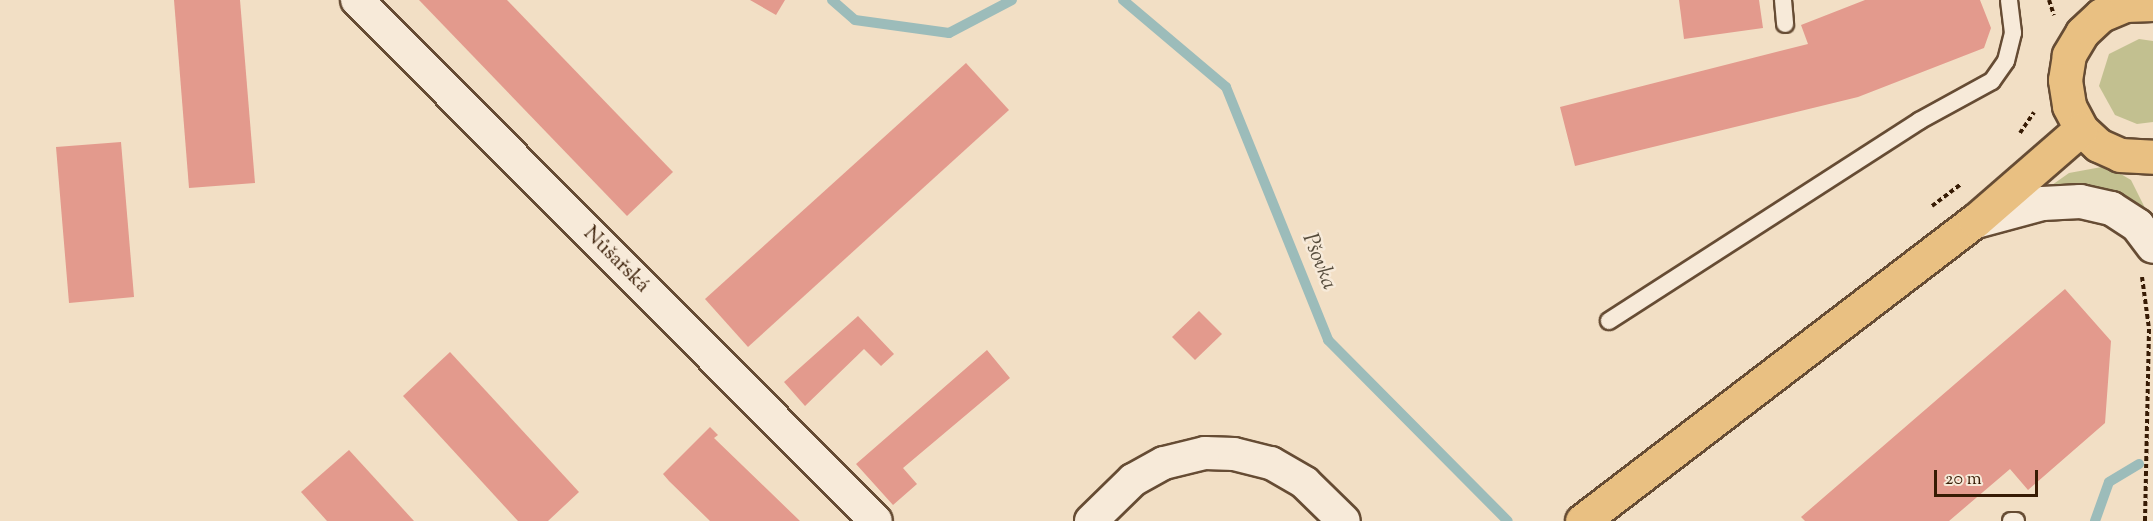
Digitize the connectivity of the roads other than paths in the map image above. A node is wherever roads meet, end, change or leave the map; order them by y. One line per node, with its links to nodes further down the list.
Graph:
1 (357, 0): 13 (street, Nůšařská)
2 (1783, 0): 6 (lane)
3 (2008, 0): 11 (lane)
4 (2153, 4): 5 (main road)
5 (2097, 8): 7 (main road)
6 (1785, 24)
7 (2081, 129): 8 (main road); 9 (main road)
8 (2153, 157)
9 (1976, 221): 10 (street); 15 (main road)
10 (2146, 258)
11 (1609, 321)
12 (1338, 518): 14 (street)
13 (876, 521)
14 (1091, 521)
15 (1582, 521)
16 (2011, 521): 17 (lane)
17 (2016, 521)

